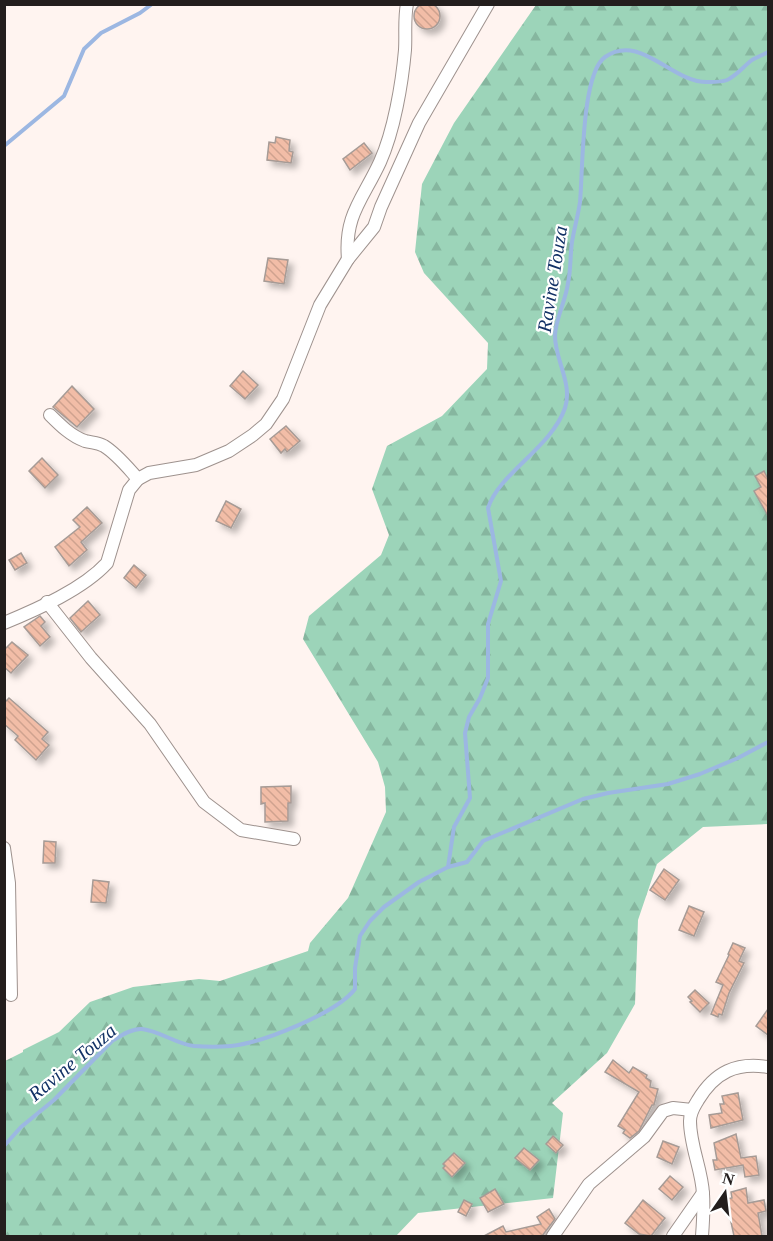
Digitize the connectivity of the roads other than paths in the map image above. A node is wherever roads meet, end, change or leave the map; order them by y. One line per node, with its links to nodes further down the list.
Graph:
1 (407, 4): 3 (street)
2 (488, 4): 3 (street)
3 (348, 259): 5 (street)
4 (50, 415): 5 (street)
5 (138, 479): 6 (street)
6 (47, 602): 7 (street); 8 (street)
7 (4, 623)
8 (294, 838)
9 (4, 848): 10 (street)
10 (11, 995)
11 (768, 1067): 12 (street)
12 (692, 1110): 13 (street); 16 (street)
13 (704, 1193): 14 (street); 15 (street)
14 (677, 1232): 15 (street)
15 (703, 1235)
16 (553, 1236)

